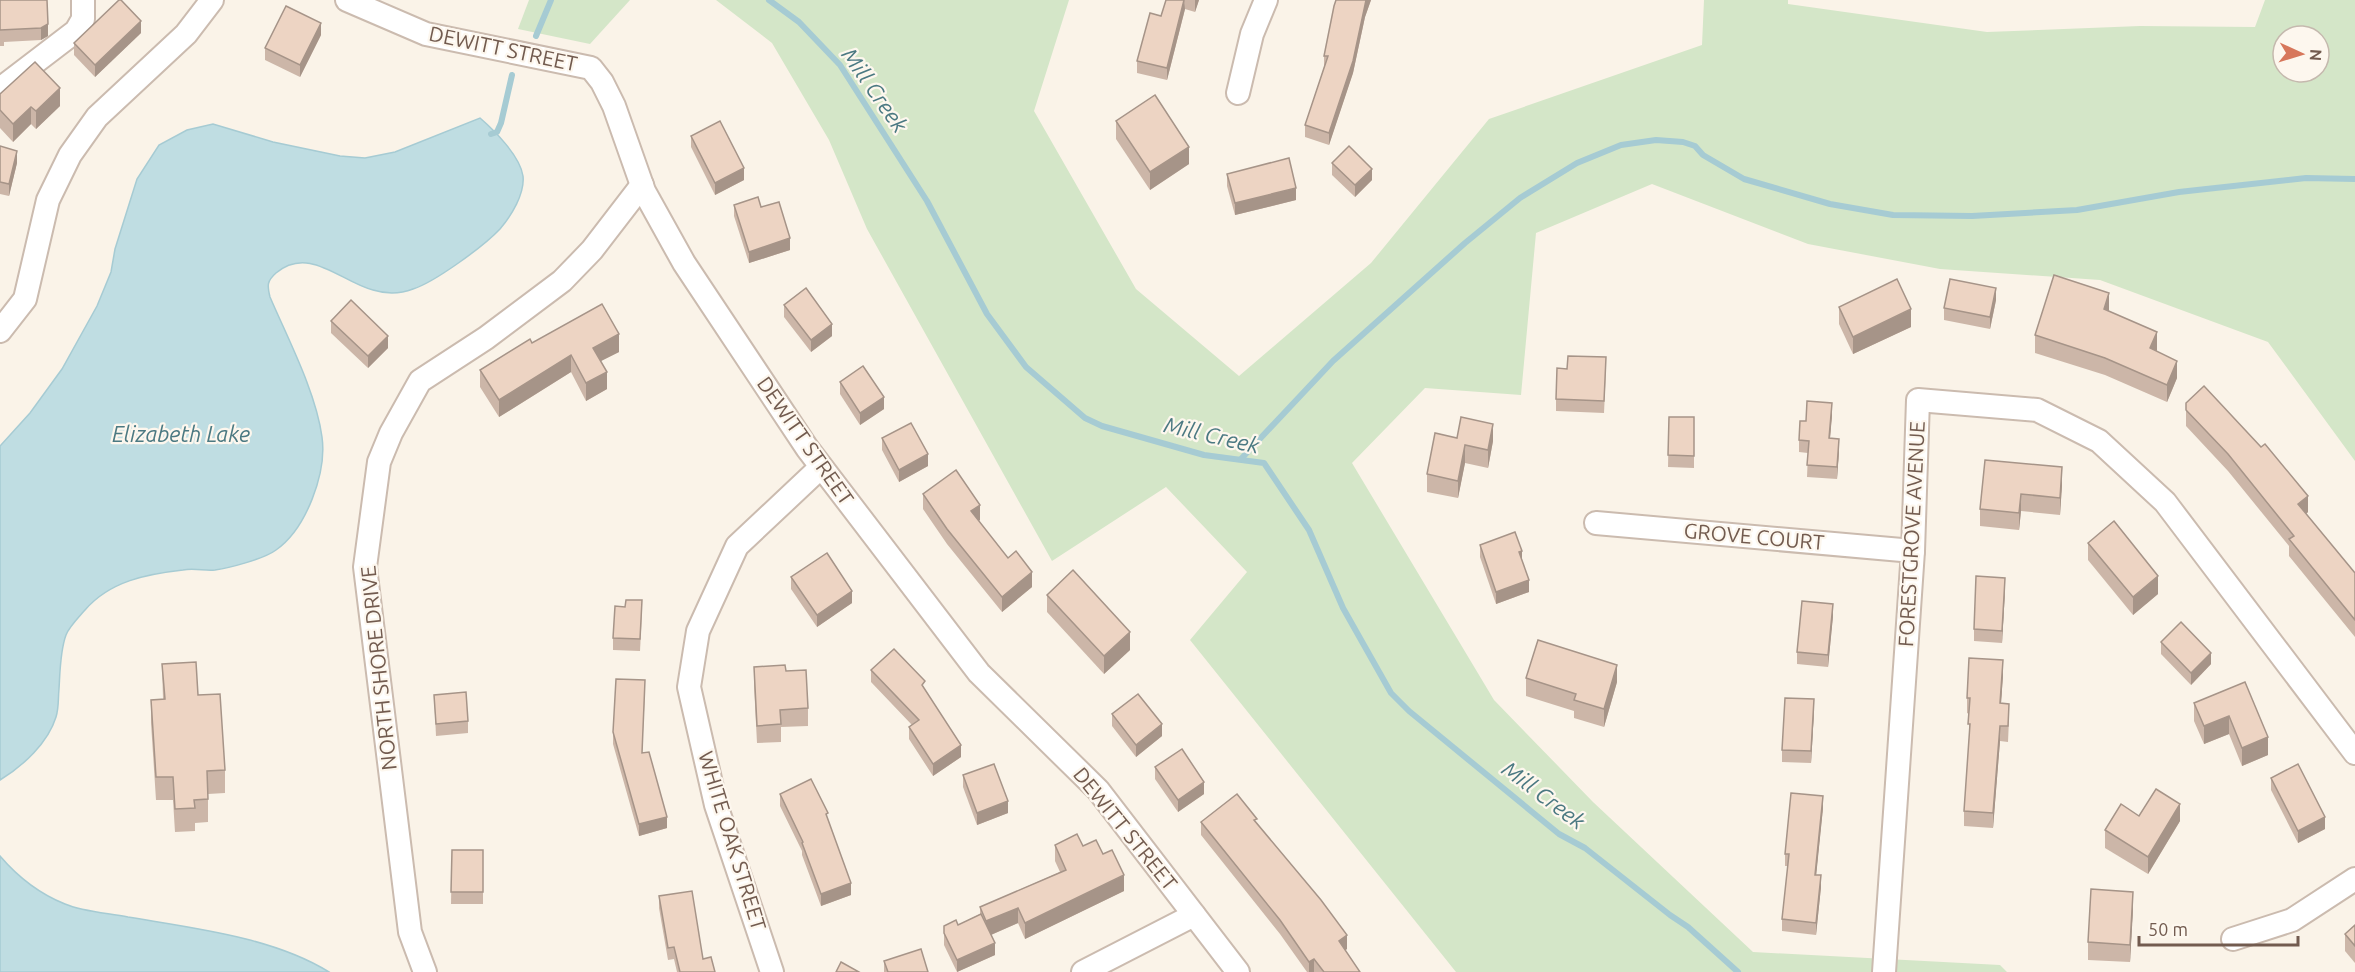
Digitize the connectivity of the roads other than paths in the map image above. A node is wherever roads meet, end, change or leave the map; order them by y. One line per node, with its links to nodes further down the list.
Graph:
1 (83, 0): 5 (street)
2 (212, 0): 8 (street)
3 (347, 0): 7 (street, DEWITT STREET)
4 (1266, 0): 6 (street)
5 (0, 89)
6 (1238, 93)
7 (642, 185): 9 (street, DEWITT STREET); 16 (street, NORTH SHORE DRIVE)
8 (0, 331)
9 (821, 467): 14 (street, DEWITT STREET); 17 (street, WHITE OAK STREET)
10 (1596, 523): 11 (street, GROVE COURT)
11 (1913, 550): 12 (street, FORESTGROVE AVENUE); 20 (street, FORESTGROVE AVENUE)
12 (2355, 753)
13 (2355, 879): 15 (street)
14 (1194, 915): 18 (street); 19 (street, DEWITT STREET)
15 (2233, 939)
16 (425, 972)
17 (772, 972)
18 (1083, 972)
19 (1238, 972)
20 (1884, 972)

